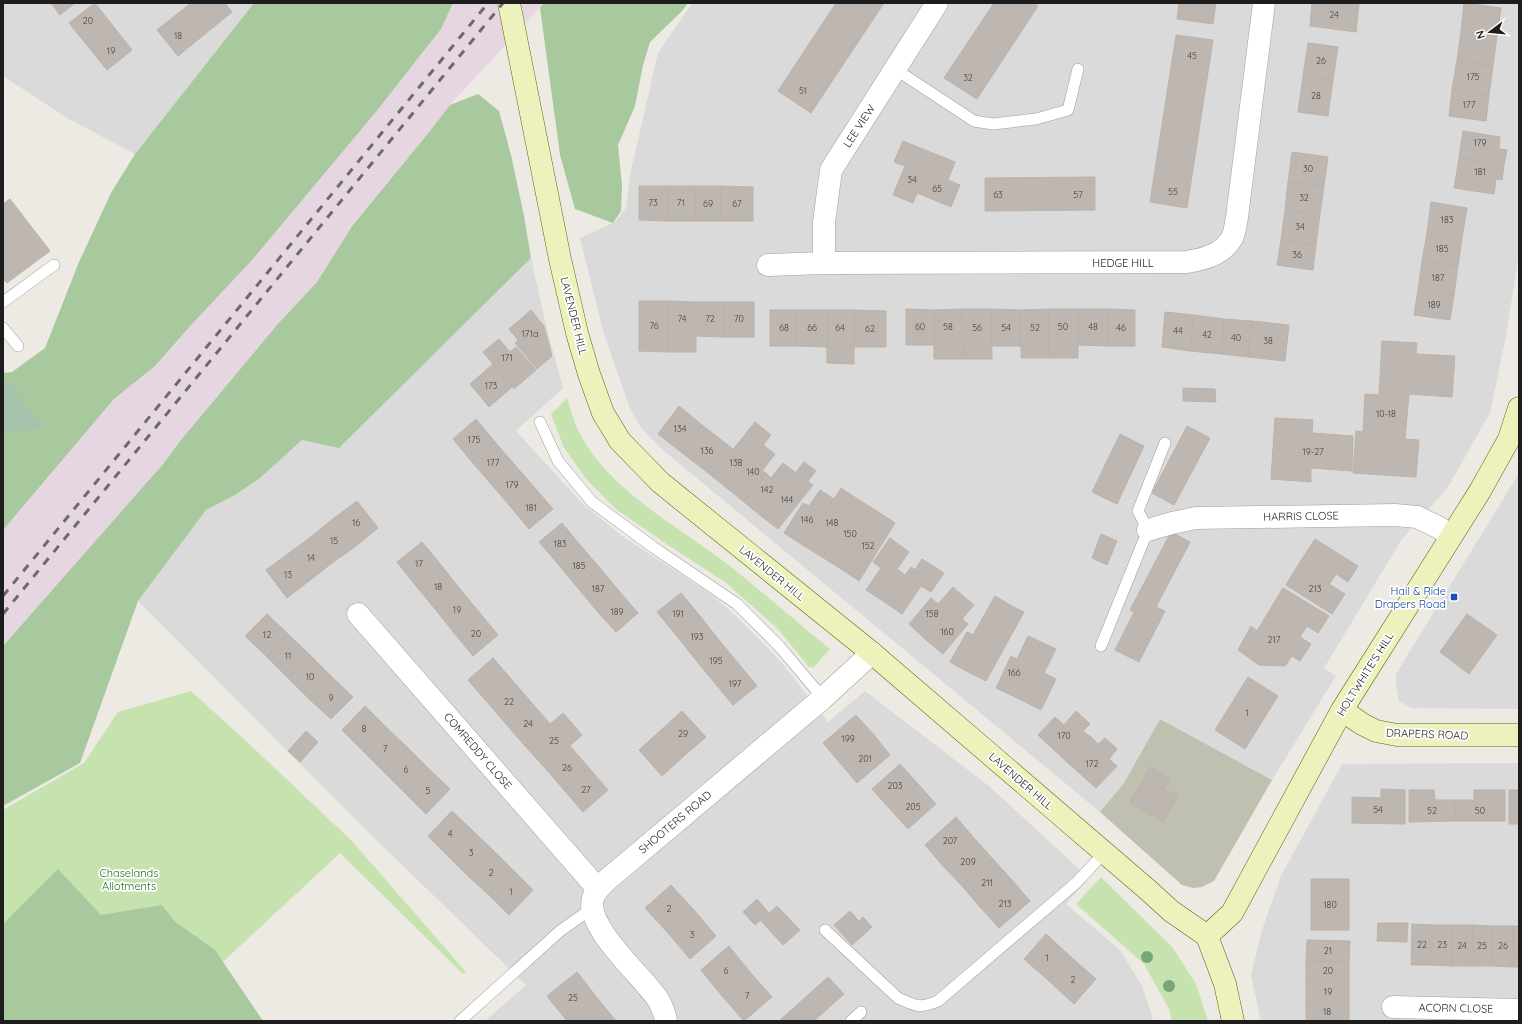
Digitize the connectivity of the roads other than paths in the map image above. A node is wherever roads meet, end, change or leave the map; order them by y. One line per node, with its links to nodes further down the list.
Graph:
1 (509, 3): 19 (street, LAVENDER HILL)
2 (937, 3): 4 (street, LEE VIEW)
3 (1264, 3): 6 (street, HEDGE HILL)
4 (895, 69): 5 (lane); 6 (street, LEE VIEW)
5 (1078, 69)
6 (824, 263): 8 (street, HEDGE HILL)
7 (54, 265): 9 (lane)
8 (768, 265)
9 (3, 302)
10 (3, 328): 11 (lane)
11 (18, 346)
12 (1519, 408): 16 (street, HOLTWHITE'S HILL)
13 (540, 422): 20 (lane)
14 (1164, 443): 15 (lane)
15 (1148, 530): 16 (street, HARRIS CLOSE); 18 (lane)
16 (1451, 536): 21 (street, HOLTWHITE'S HILL)
17 (358, 614): 24 (street, COMREDDY CLOSE)
18 (1101, 646)
19 (872, 653): 20 (street, SHOOTERS ROAD); 23 (street, LAVENDER HILL)
20 (822, 698): 24 (street, SHOOTERS ROAD)
21 (1342, 710): 22 (street, DRAPERS ROAD); 26 (street, HOLTWHITE'S HILL)
22 (1519, 735)
23 (1104, 852): 25 (lane); 26 (street, LAVENDER HILL)
24 (595, 899): 31 (lane); 32 (street)
25 (825, 930)
26 (1207, 936): 34 (street)
27 (1393, 1007): 30 (street, ACORN CLOSE)
28 (1519, 1010): 30 (street, ACORN CLOSE)
29 (861, 1012): 33 (lane)
30 (1448, 1014)
31 (460, 1021)
32 (666, 1021)
33 (851, 1021)
34 (1233, 1021)

